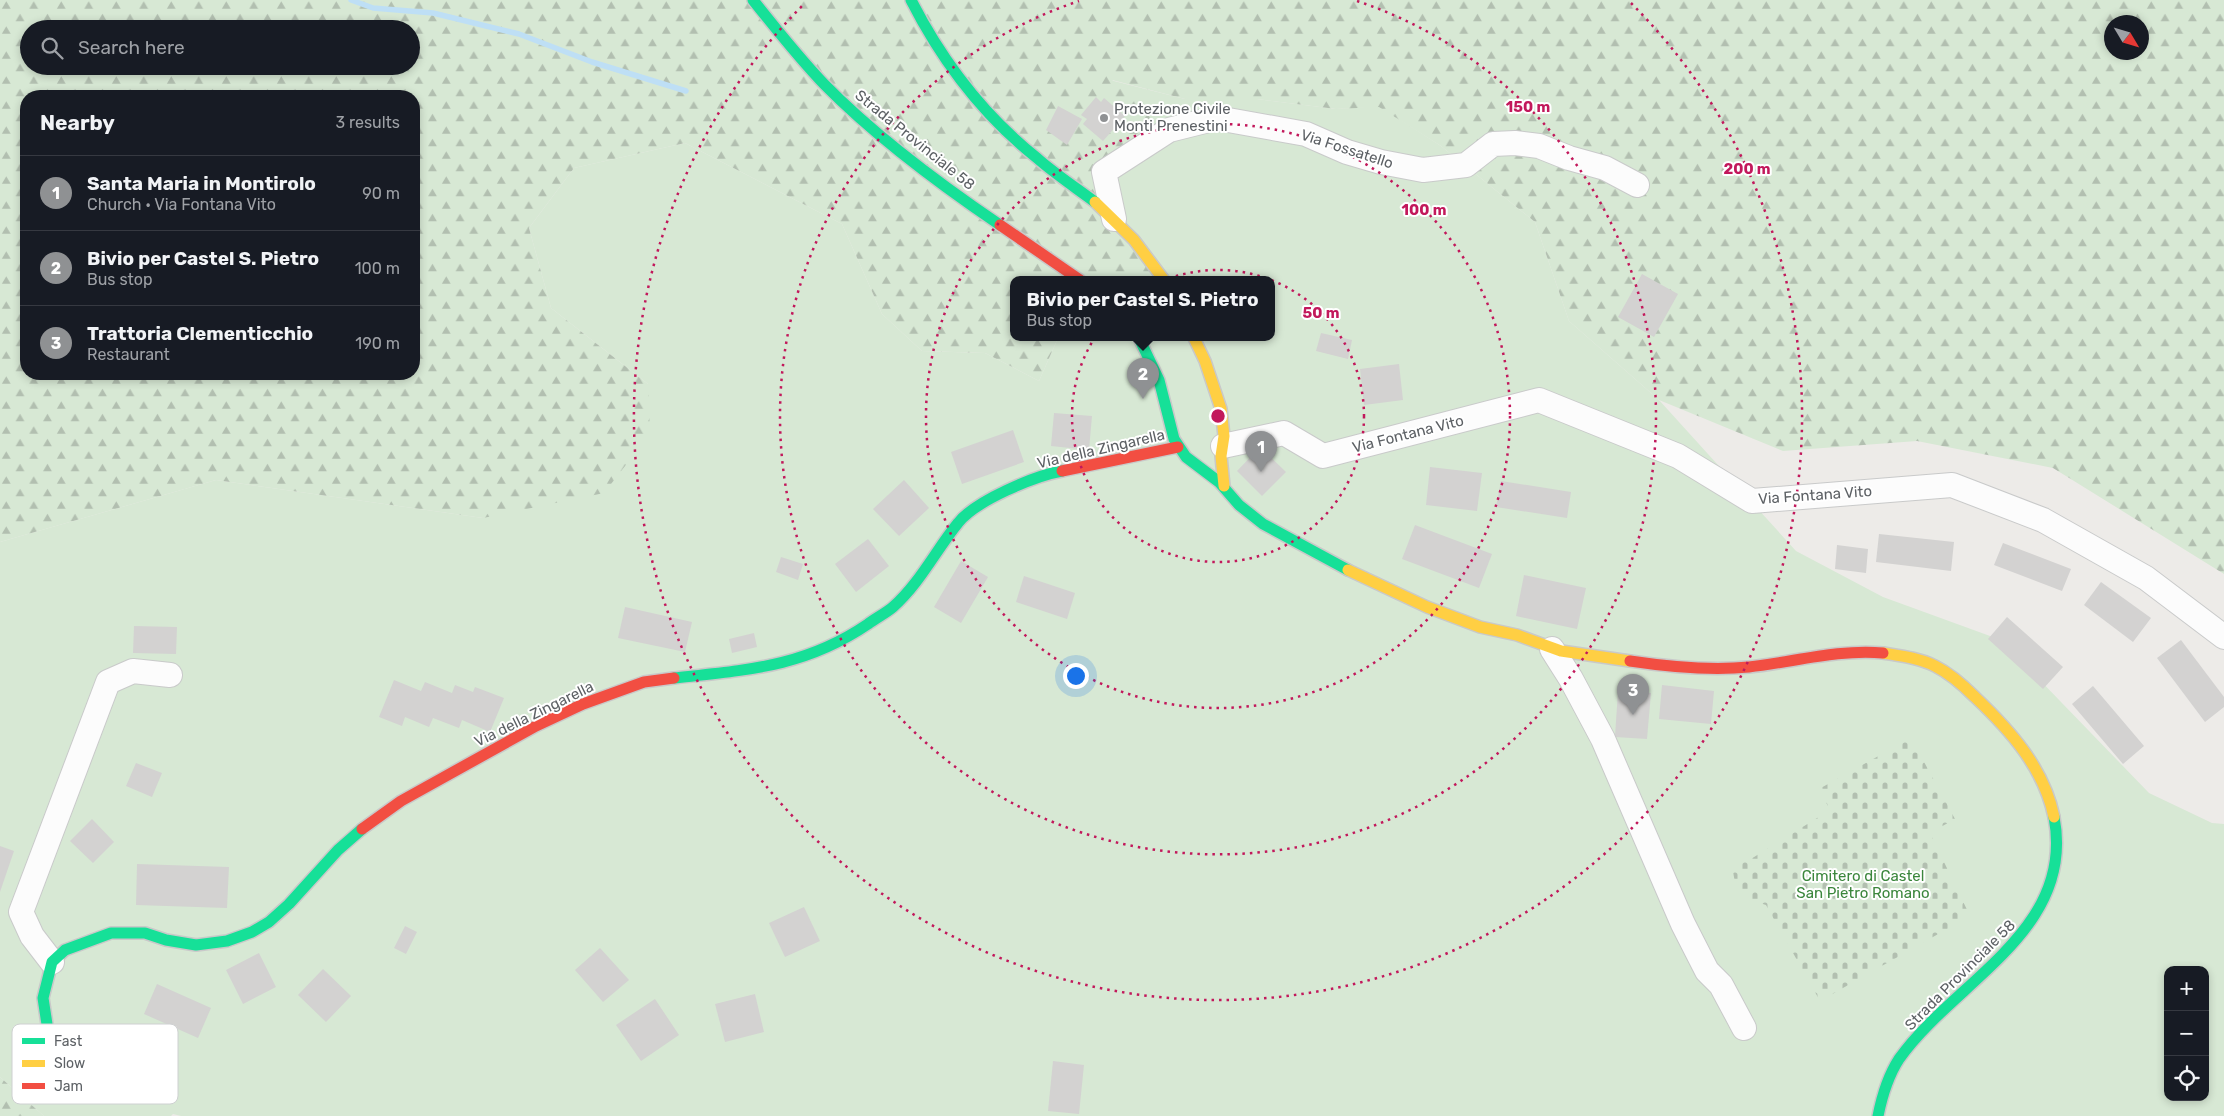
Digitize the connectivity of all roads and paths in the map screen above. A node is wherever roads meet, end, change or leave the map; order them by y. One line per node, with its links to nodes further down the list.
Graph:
1 (753, 0): 5 (street, Strada Provinciale 58)
2 (910, 0): 4 (street)
3 (1637, 185): 4 (street, Via Fossatello)
4 (1114, 219): 6 (street)
5 (1075, 276)
6 (1161, 276)
7 (1141, 341): 10 (street)
8 (1195, 341): 9 (street)
9 (1223, 446): 11 (street); 12 (street, Via Fontana Vito)
10 (1178, 447): 11 (street); 15 (street, Via della Zingarella)
11 (1224, 486): 13 (street, Strada Provinciale 58)
12 (2224, 637)
13 (1552, 649): 17 (street); 18 (street, Strada Provinciale 58)
14 (170, 675): 15 (street)
15 (52, 962): 16 (street)
16 (47, 1024)
17 (1744, 1028)
18 (1878, 1116)

